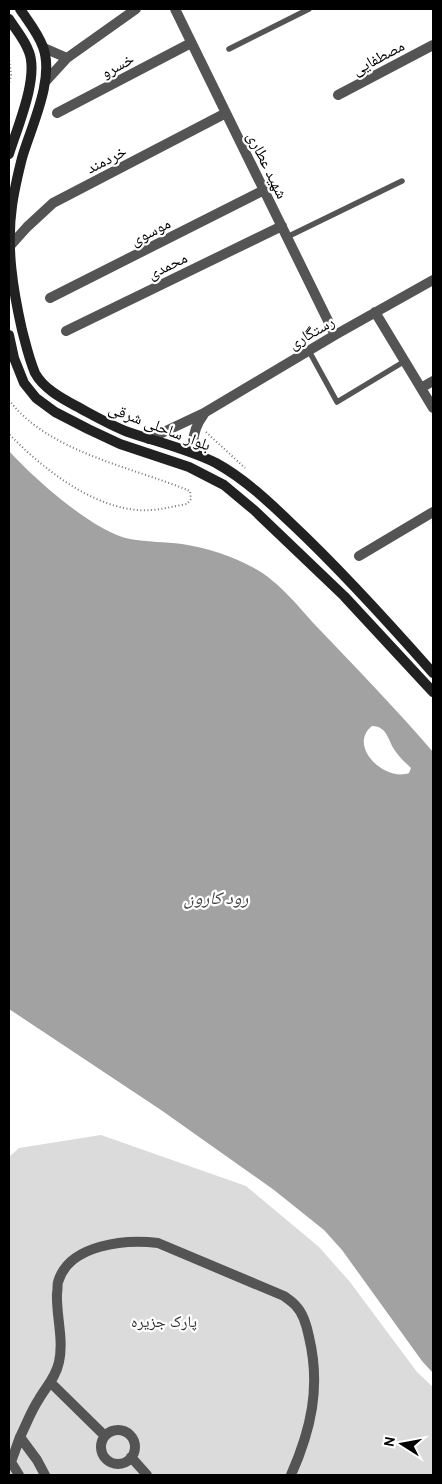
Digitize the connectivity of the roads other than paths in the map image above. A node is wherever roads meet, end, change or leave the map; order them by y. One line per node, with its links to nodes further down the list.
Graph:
1 (20, 9): 8 (main road, بلوار ساحلی شرقی)
2 (136, 9): 10 (street)
3 (174, 9): 6 (street, شهید عطاری)
4 (309, 9): 9 (lane)
5 (9, 19): 15 (main road)
6 (191, 43): 13 (street, شهید عطاری); 14 (street, خسرو)
7 (433, 45): 12 (street, مصطفایی)
8 (44, 48): 10 (street); 11 (main road, بلوار ساحلی شرقی)
9 (230, 49)
10 (67, 58): 11 (street)
11 (46, 82): 20 (main road, بلوار ساحلی شرقی)
12 (338, 95)
13 (226, 113): 17 (street, شهید عطاری); 20 (street, خردمند)
14 (57, 114)
15 (9, 154)
16 (402, 181): 19 (lane)
17 (264, 190): 18 (street, شهید عطاری); 22 (street, موسوی)
18 (282, 226): 19 (street, شهید عطاری); 24 (street, محمدی)
19 (287, 237): 26 (street, شهید عطاری)
20 (10, 246): 33 (main road, بلوار ساحلی شرقی)
21 (433, 280): 23 (street, رستگاری)
22 (50, 298)
23 (375, 312): 26 (street, رستگاری); 28 (street)
24 (66, 331)
25 (9, 335): 38 (main road, بلوار ساحلی شرقی)
26 (335, 335): 27 (street, رستگاری)
27 (308, 351): 28 (lane); 32 (street, رستگاری)
28 (405, 361): 30 (street)
29 (433, 381): 30 (street)
30 (421, 388): 31 (street)
31 (433, 408)
32 (204, 413): 33 (street, رستگاری); 34 (street)
33 (149, 439): 34 (main road, بلوار ساحلی شرقی)
34 (194, 454): 37 (main road, بلوار ساحلی شرقی)
35 (433, 512): 36 (street)
36 (359, 556)
37 (433, 673)
38 (433, 692)
39 (51, 1382): 40 (street); 41 (street); 47 (street)
40 (105, 1436): 42 (street); 42 (street)
41 (20, 1437): 43 (street); 45 (street)
42 (131, 1457): 46 (street)
43 (10, 1460): 44 (street)
44 (20, 1475)
45 (45, 1475)
46 (147, 1475)
47 (291, 1475)

